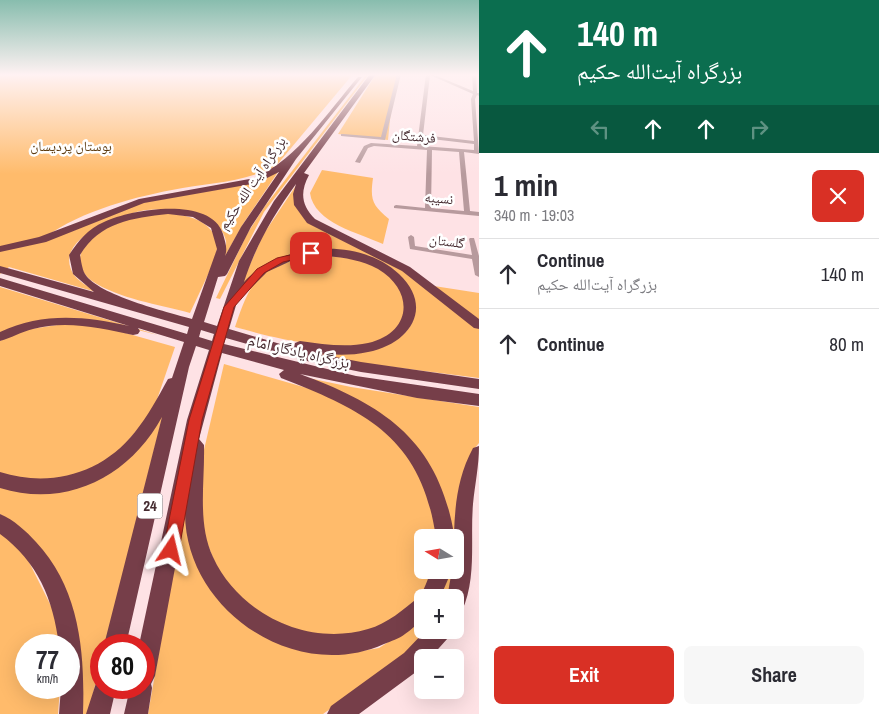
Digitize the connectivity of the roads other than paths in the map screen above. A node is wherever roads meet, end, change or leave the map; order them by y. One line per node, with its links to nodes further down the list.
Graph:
1 (336, 107): 15 (highway, بزرگراه آیت الله حکیم / 24)
2 (353, 107): 7 (highway, بزرگراه آیت الله حکیم / 24)
3 (391, 107): 7 (street)
4 (396, 107): 10 (street)
5 (424, 107): 8 (street)
6 (473, 107): 9 (street)
7 (339, 131): 31 (highway, بزرگراه آیت الله حکیم / 24); 32 (highway)
8 (421, 136): 9 (street); 11 (street)
9 (476, 143): 14 (street)
10 (386, 145): 11 (street, فرشتگان); 16 (street, فرشتگان)
11 (419, 147): 12 (street, فرشتگان)
12 (430, 148): 13 (street, فرشتگان); 18 (street)
13 (461, 151): 14 (street, فرشتگان); 19 (street)
14 (478, 152)
15 (293, 158): 24 (highway); 29 (highway, بزرگراه آیت الله حکیم / 24)
16 (358, 162)
17 (396, 207): 18 (street, نسیبه)
18 (428, 210): 19 (street, نسیبه)
19 (467, 213): 20 (street, نسیبه)
20 (479, 214)
21 (411, 237): 23 (street)
22 (472, 239): 25 (street)
23 (412, 248): 25 (street, گلستان)
24 (0, 249)
25 (477, 258): 27 (street)
26 (0, 269): 30 (highway, بزرگراه یادگار امام)
27 (479, 275)
28 (0, 282): 34 (highway, بزرگراه یادگار امام)
29 (205, 300): 30 (highway); 37 (highway, 24)
30 (128, 304): 35 (highway, بزرگراه یادگار امام)
31 (229, 307): 35 (highway); 40 (highway, 24)
32 (479, 325)
33 (0, 337): 34 (highway)
34 (181, 337): 36 (highway, بزرگراه یادگار امام)
35 (254, 341): 38 (highway, بزرگراه یادگار امام)
36 (248, 358): 39 (highway, بزرگراه یادگار امام); 44 (highway)
37 (182, 367): 42 (highway); 47 (highway, 24)
38 (479, 384)
39 (479, 400)
40 (196, 420): 46 (highway); 48 (highway, 24)
41 (479, 453): 45 (highway)
42 (0, 480)
43 (0, 523): 52 (highway)
44 (444, 529)
45 (460, 589)
46 (414, 616)
47 (119, 634)
48 (153, 634)
49 (432, 639): 55 (highway)
50 (102, 699): 53 (highway)
51 (139, 699): 54 (highway)
52 (70, 714)
53 (98, 714)
54 (136, 714)
55 (339, 714)

